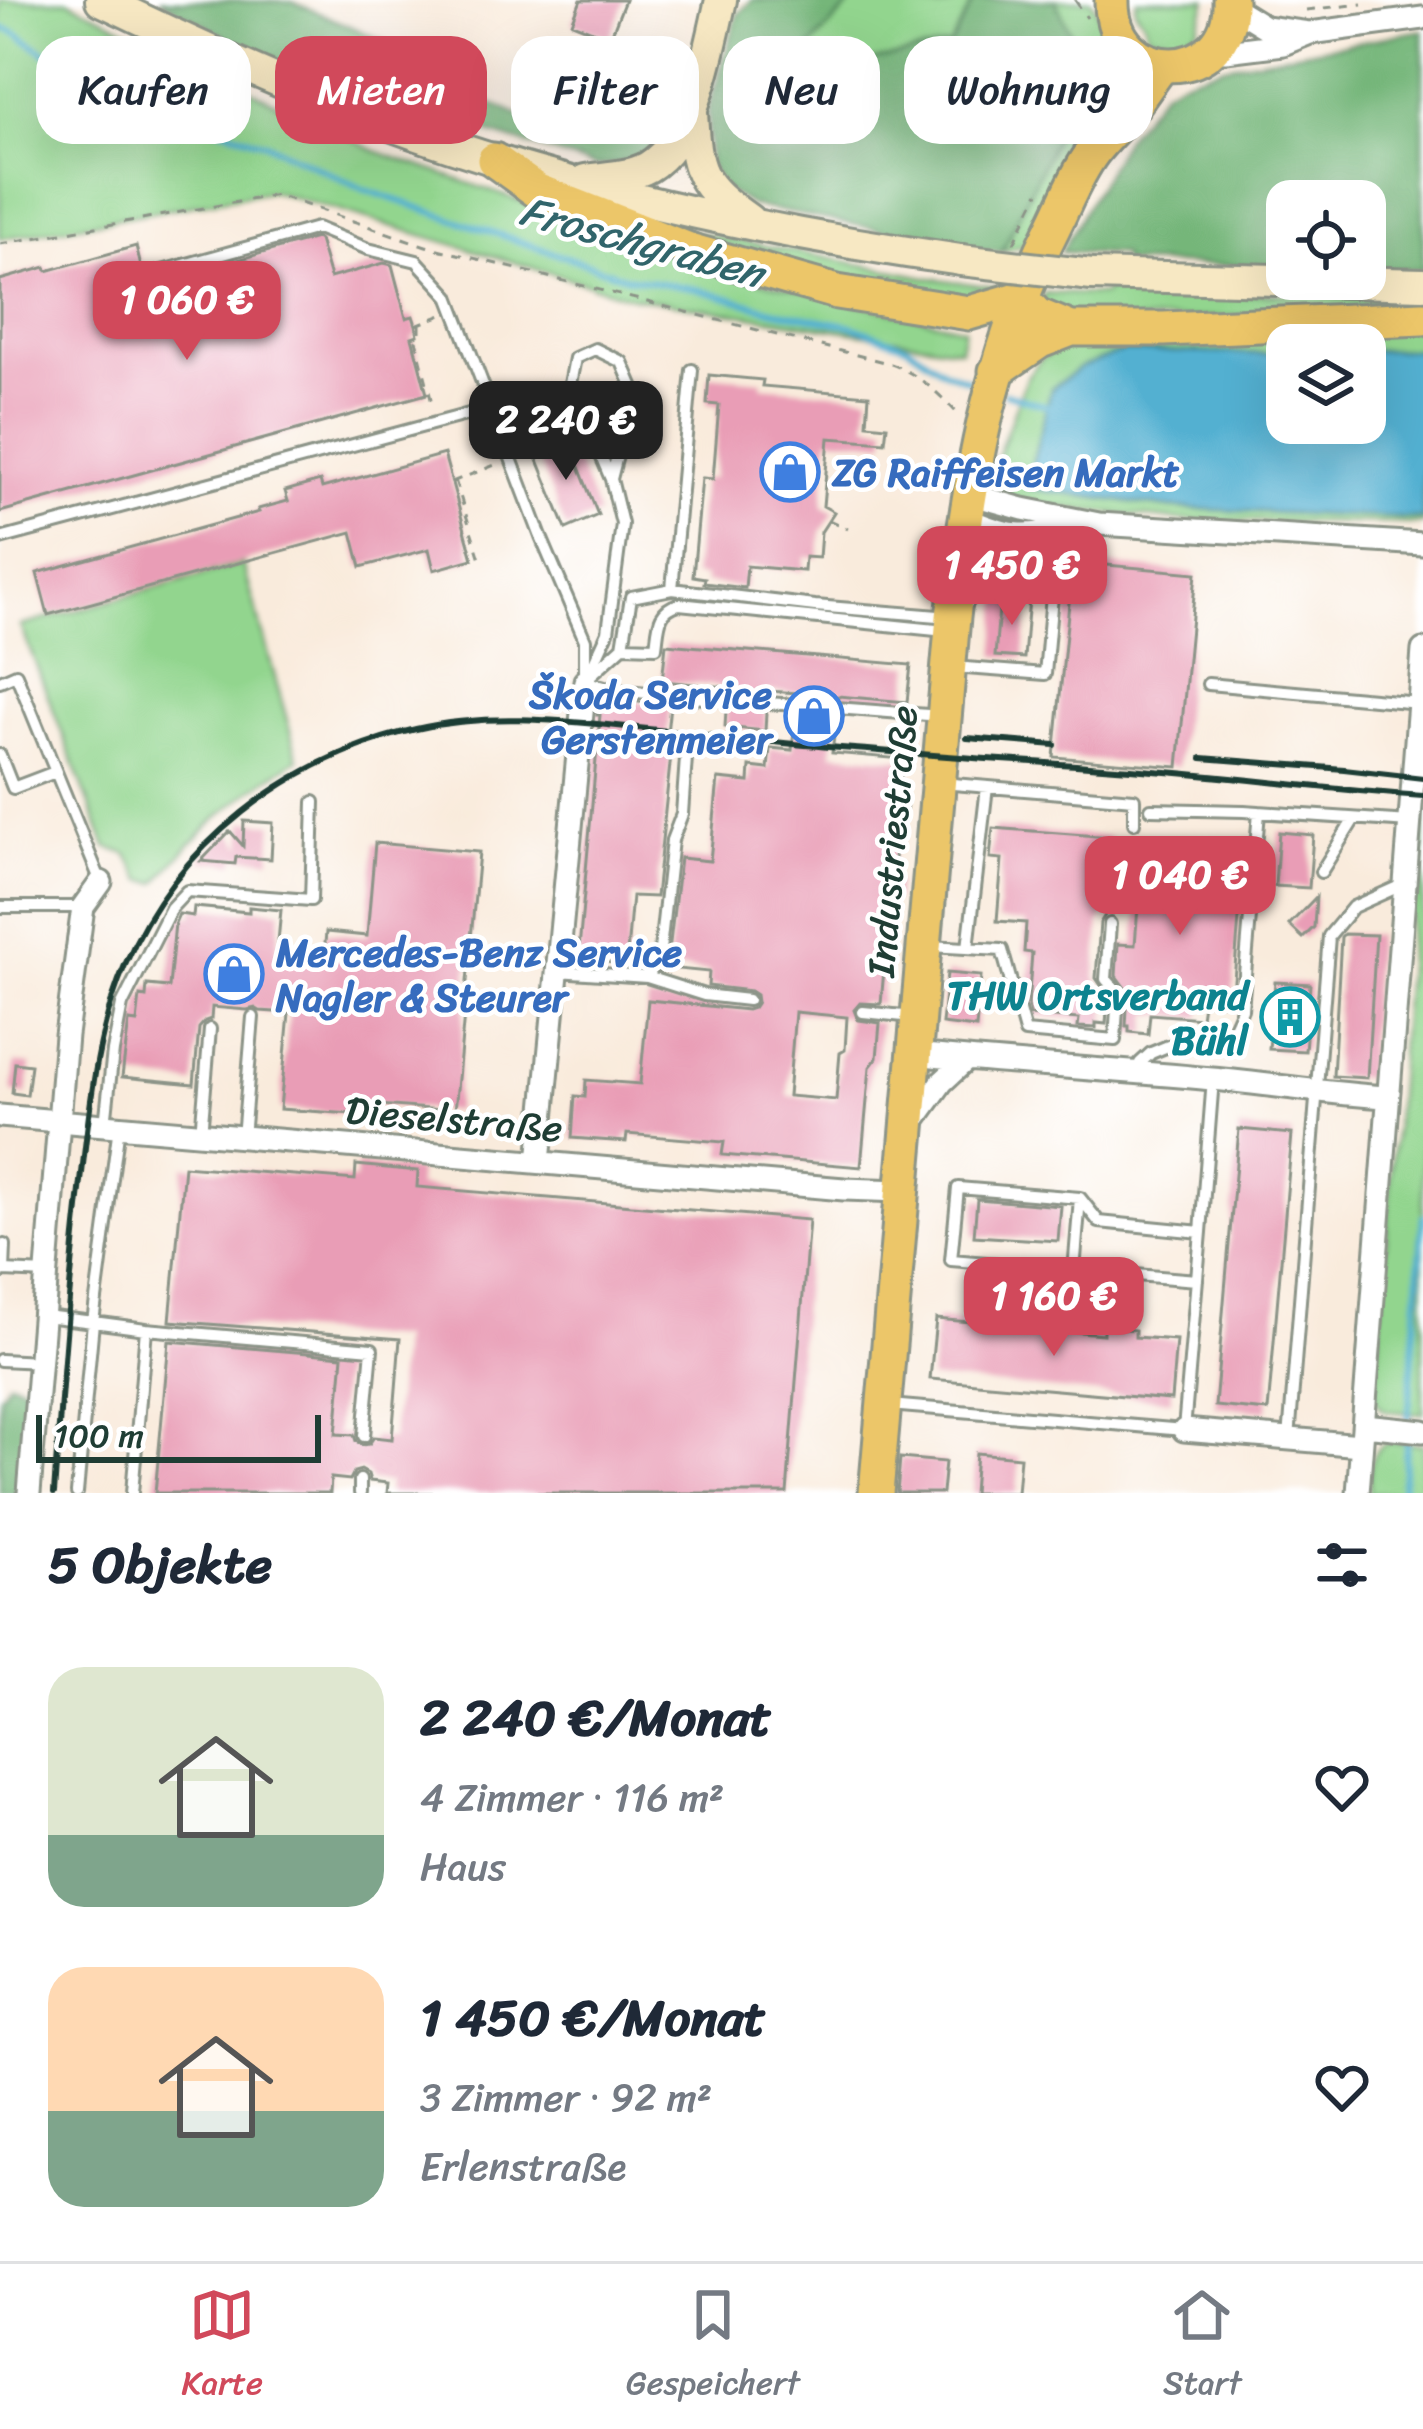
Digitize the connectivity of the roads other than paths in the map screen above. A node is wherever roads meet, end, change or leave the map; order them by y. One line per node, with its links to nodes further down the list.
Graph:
1 (101, 0): 13 (main road)
2 (722, 1): 9 (main road)
3 (1230, 3): 6 (street); 7 (main road)
4 (1108, 15): 8 (main road); 12 (main road)
5 (1423, 18): 6 (street)
6 (1310, 33): 7 (street)
7 (1212, 50): 8 (main road)
8 (1162, 65): 12 (main road)
9 (699, 85)
10 (672, 144): 14 (main road)
11 (695, 144): 15 (main road)
12 (1091, 153): 18 (main road, Industriestraße)
13 (494, 160): 14 (main road); 19 (main road)
14 (573, 182): 15 (main road)
15 (761, 228): 17 (main road, bridge)
16 (144, 276): 24 (lane)
17 (1423, 284)
18 (1021, 298): 19 (main road); 21 (main road); 23 (main road, Industriestraße)
19 (969, 313): 23 (main road)
20 (1423, 318): 21 (main road)
21 (1071, 328): 23 (main road)
22 (692, 370): 32 (lane)
23 (988, 400): 26 (main road, Industriestraße)
24 (492, 408): 29 (lane); 38 (lane)
25 (611, 479): 25 (lane); 38 (lane)
26 (966, 506): 27 (street); 28 (street); 33 (main road, Industriestraße)
27 (1100, 524): 28 (street); 30 (street)
28 (1021, 536): 33 (street)
29 (0, 538)
30 (1423, 544)
31 (1055, 562): 36 (lane)
32 (672, 589): 33 (lane); 34 (lane)
33 (952, 624): 34 (lane); 36 (main road, Industriestraße)
34 (623, 646): 38 (lane)
35 (1423, 650): 42 (street)
36 (950, 667): 45 (main road, Industriestraße)
37 (0, 681): 48 (lane)
38 (585, 681): 40 (lane); 65 (street)
39 (1208, 684): 42 (lane)
40 (727, 700)
41 (767, 703): 43 (lane)
42 (1419, 704): 55 (street)
43 (796, 705)
44 (836, 708): 45 (lane)
45 (945, 716): 49 (main road, Industriestraße)
46 (0, 755): 48 (lane)
47 (686, 758): 66 (lane)
48 (55, 772): 58 (lane)
49 (940, 782): 50 (lane); 63 (main road, Industriestraße)
50 (986, 787): 56 (lane); 64 (lane)
51 (314, 802): 81 (lane)
52 (1151, 809): 53 (lane)
53 (1259, 812): 54 (lane); 74 (lane)
54 (1354, 819): 55 (lane); 57 (lane)
55 (1410, 822): 59 (street)
56 (1134, 823)
57 (1321, 872)
58 (101, 882): 61 (street)
59 (1405, 883): 76 (lane); 77 (street)
60 (0, 907): 61 (lane)
61 (83, 907): 79 (street)
62 (1110, 924): 64 (lane)
63 (926, 945): 64 (lane); 70 (main road, Industriestraße)
64 (968, 948)
65 (557, 971): 66 (lane); 84 (street)
66 (647, 976): 67 (lane)
67 (748, 1000)
68 (863, 1012): 70 (lane)
69 (253, 1017): 83 (lane)
70 (920, 1017): 72 (main road, Industriestraße)
71 (210, 1029): 82 (lane)
72 (915, 1054): 73 (street); 80 (main road, Industriestraße)
73 (966, 1060): 74 (street); 80 (street)
74 (1139, 1074): 75 (street)
75 (1213, 1079): 76 (street); 87 (lane)
76 (1318, 1093): 77 (street); 103 (lane)
77 (1388, 1097): 101 (street)
78 (0, 1116): 79 (street, Dieselstraße)
79 (61, 1122): 81 (street, Dieselstraße); 91 (street)
80 (909, 1127): 85 (main road, Industriestraße)
81 (113, 1133): 82 (street, Dieselstraße); 94 (lane)
82 (201, 1135): 83 (street, Dieselstraße)
83 (243, 1138): 84 (street, Dieselstraße)
84 (538, 1162): 85 (street, Dieselstraße)
85 (902, 1191): 98 (main road, Industriestraße)
86 (1080, 1198): 87 (lane); 89 (lane); 89 (lane)
87 (1201, 1232): 92 (lane)
88 (5, 1245): 90 (lane)
89 (1074, 1271): 92 (lane)
90 (2, 1272): 91 (lane)
91 (47, 1273): 93 (street)
92 (1197, 1280): 99 (lane)
93 (45, 1316): 94 (lane); 97 (street)
94 (93, 1322): 95 (lane); 105 (lane)
95 (146, 1329): 102 (lane); 106 (lane)
96 (0, 1360): 97 (lane)
97 (40, 1362): 104 (street)
98 (884, 1405): 99 (lane); 107 (main road, Industriestraße)
99 (1184, 1430): 103 (street)
100 (1423, 1431): 101 (street)
101 (1363, 1435): 103 (street); 108 (street)
102 (364, 1436)
103 (1289, 1439)
104 (29, 1493)
105 (77, 1493)
106 (132, 1493)
107 (876, 1493)
108 (1358, 1493)

